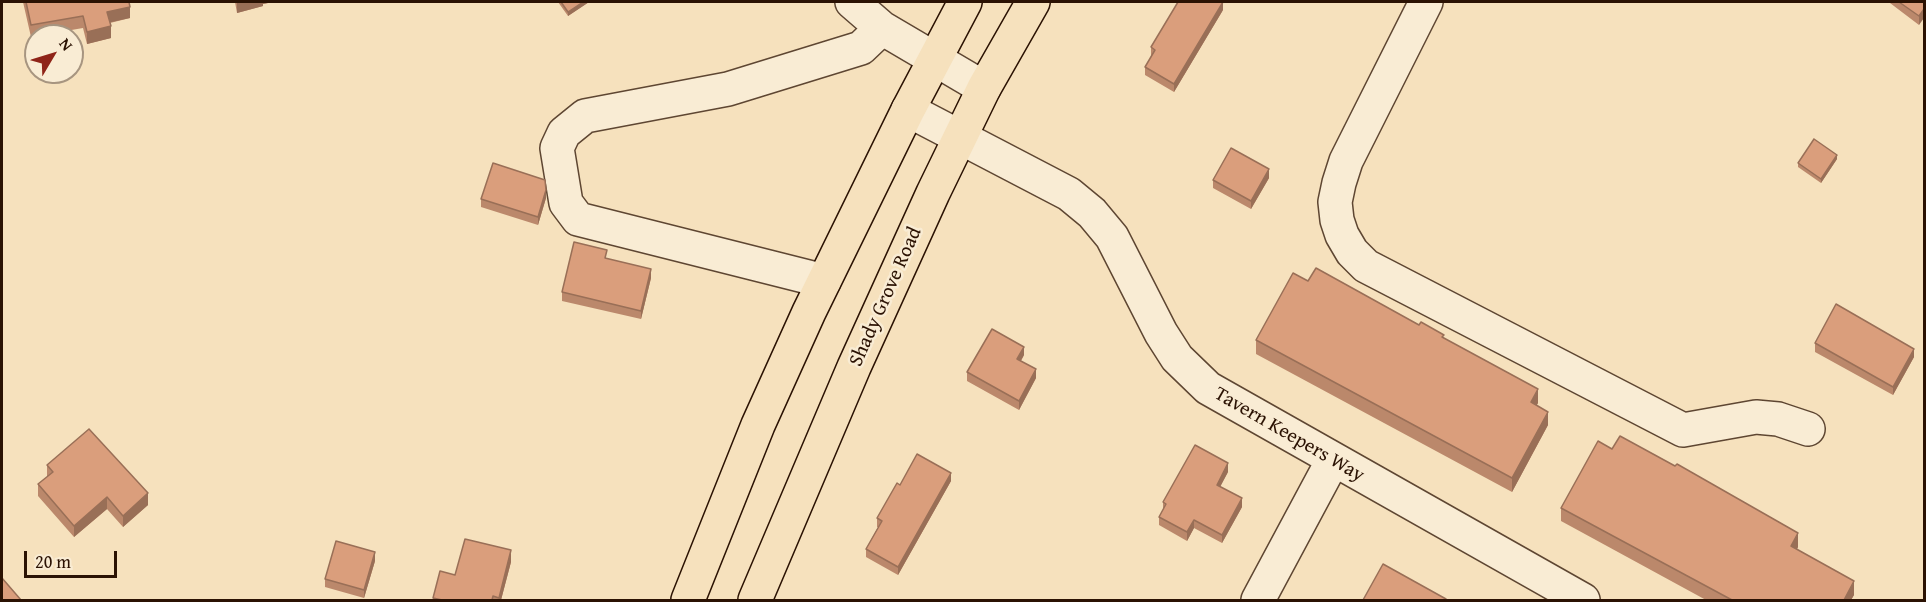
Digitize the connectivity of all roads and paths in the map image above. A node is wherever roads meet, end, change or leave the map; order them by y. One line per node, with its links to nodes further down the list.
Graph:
1 (852, 2): 5 (street)
2 (965, 2): 6 (main road)
3 (1033, 2): 7 (main road, Shady Grove Road)
4 (1426, 2): 11 (street)
5 (882, 28): 6 (street); 10 (street)
6 (934, 59): 7 (street); 8 (main road)
7 (984, 88): 9 (main road, Shady Grove Road)
8 (908, 110): 9 (street, Tavern Keepers Way); 10 (main road)
9 (960, 137): 12 (street, Tavern Keepers Way); 14 (main road, Shady Grove Road)
10 (824, 281): 13 (main road)
11 (1808, 429)
12 (1333, 460): 15 (street); 16 (street, Tavern Keepers Way)
13 (688, 600)
14 (755, 600)
15 (1258, 600)
16 (1583, 600)

